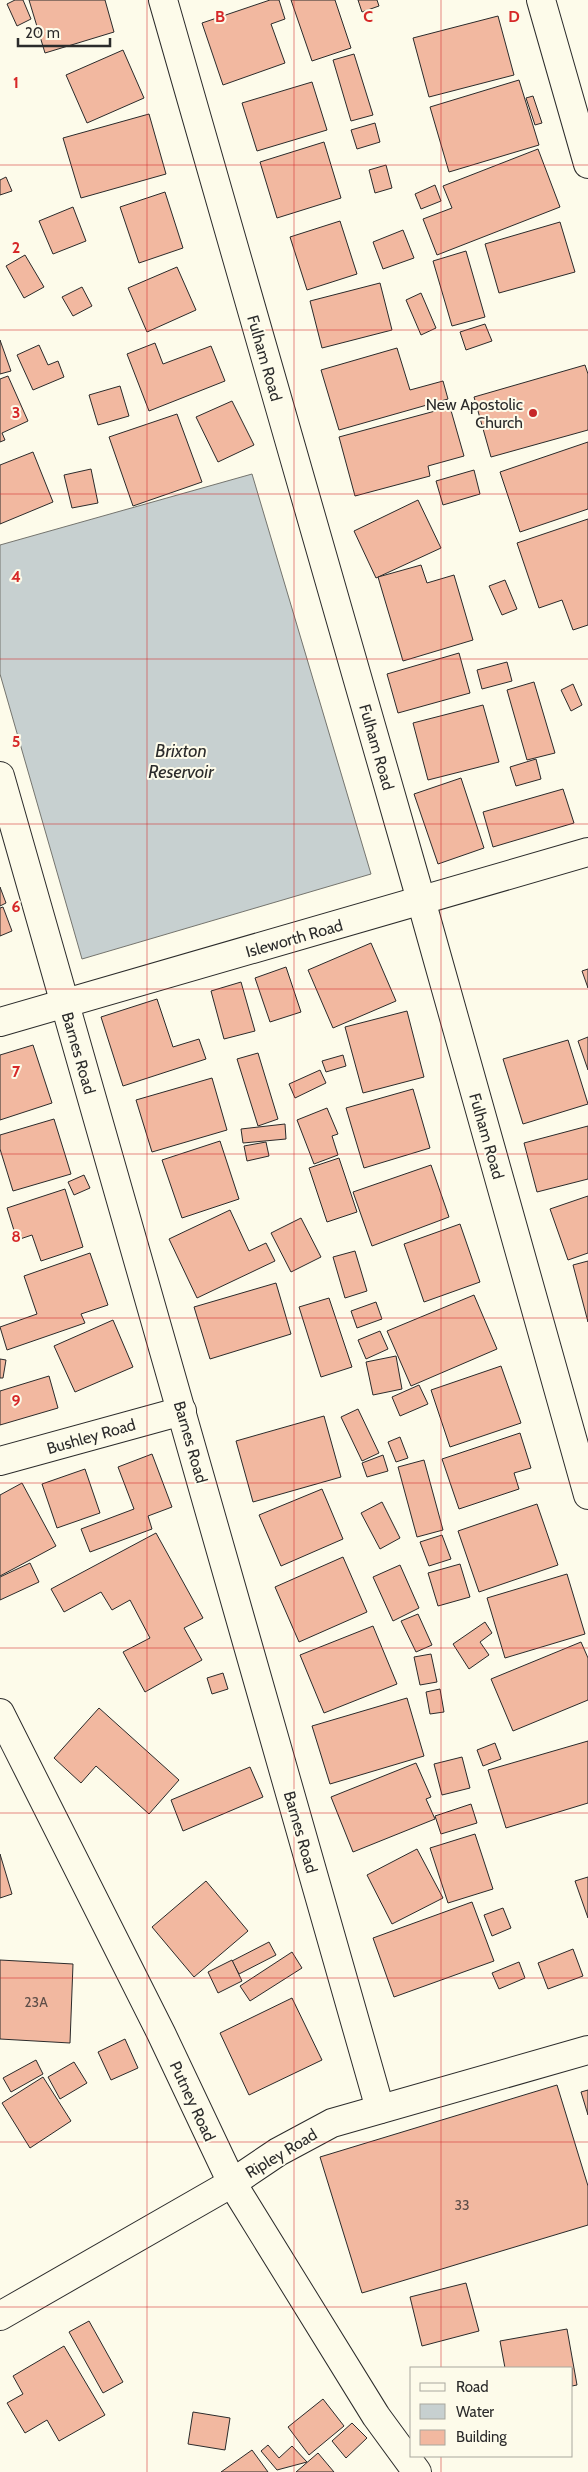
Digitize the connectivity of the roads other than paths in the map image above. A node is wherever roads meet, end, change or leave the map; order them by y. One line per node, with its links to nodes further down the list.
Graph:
1 (162, 0): 6 (street, Fulham Road)
2 (540, 0): 3 (street)
3 (588, 164)
4 (0, 776): 7 (street, Barnes Road)
5 (588, 852): 6 (street, Isleworth Road)
6 (421, 900): 7 (street, Isleworth Road); 11 (street, Fulham Road)
7 (65, 1004): 8 (street, Isleworth Road); 9 (street, Barnes Road)
8 (0, 1022)
9 (182, 1411): 10 (street, Bushley Road); 14 (street, Barnes Road)
10 (0, 1461)
11 (588, 1494)
12 (0, 1713): 15 (street, Putney Road)
13 (588, 2050): 14 (street, Ripley Road)
14 (380, 2109): 15 (street, Ripley Road)
15 (232, 2184): 16 (street, Ripley Road); 17 (street, Putney Road)
16 (0, 2316)
17 (417, 2472)

